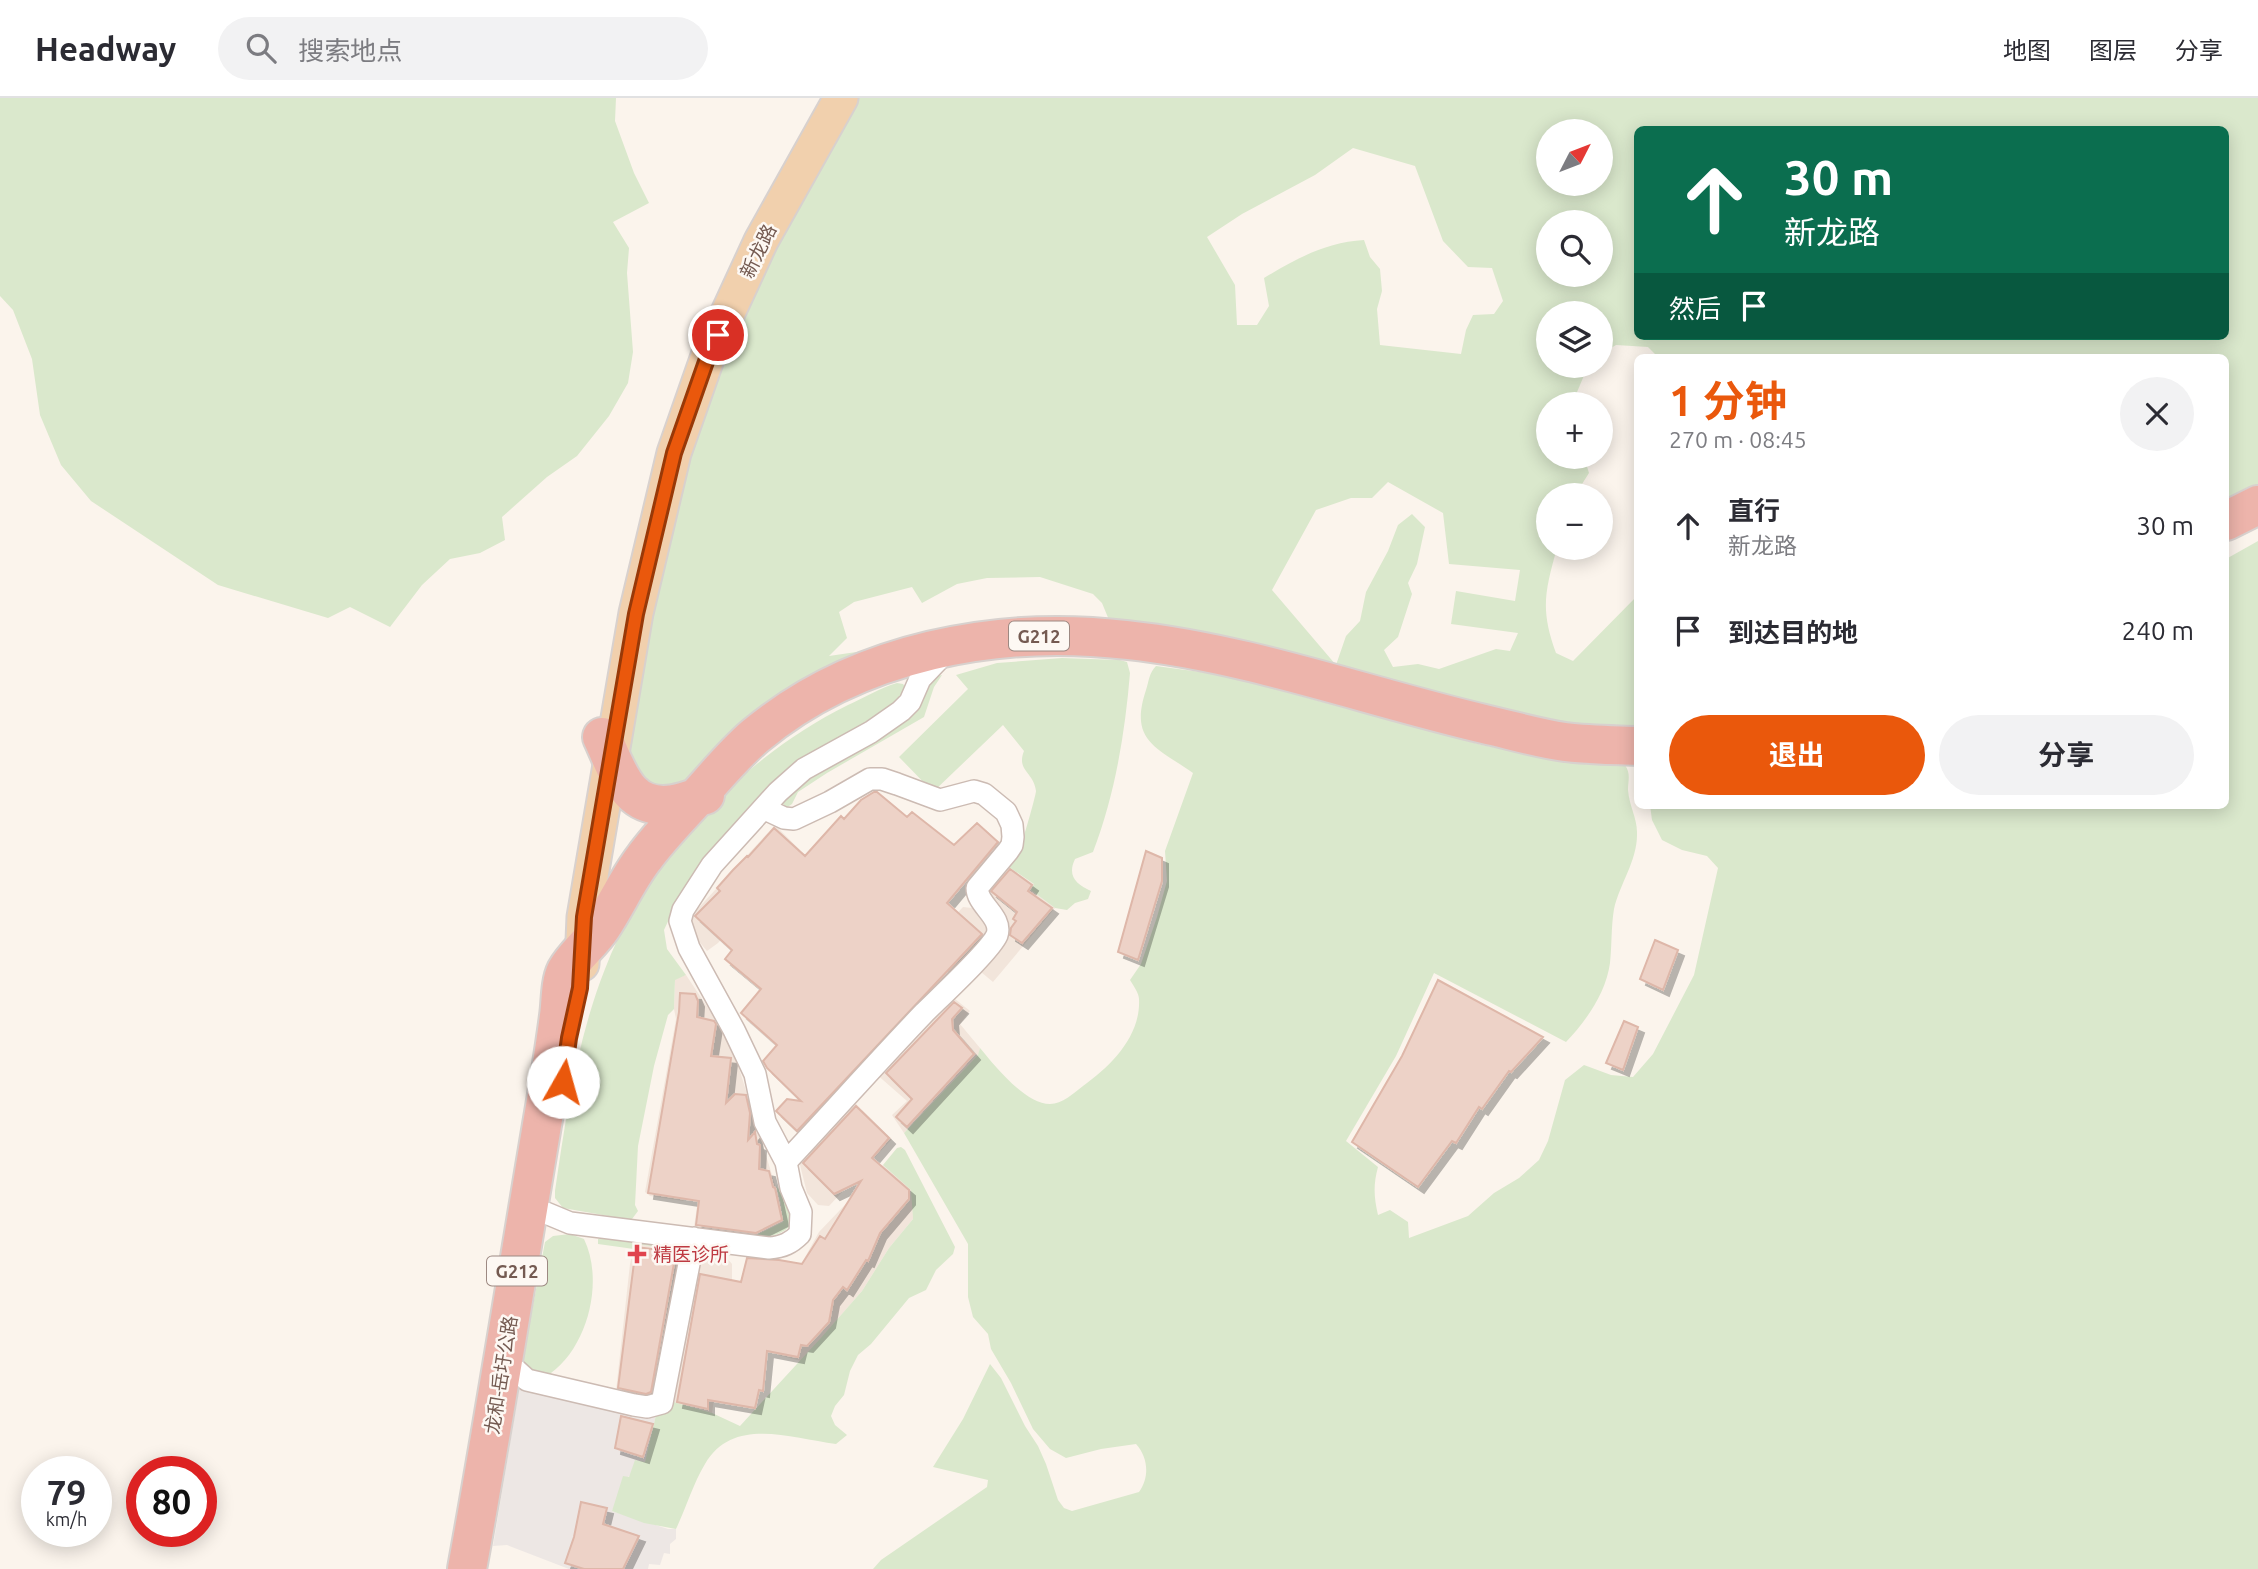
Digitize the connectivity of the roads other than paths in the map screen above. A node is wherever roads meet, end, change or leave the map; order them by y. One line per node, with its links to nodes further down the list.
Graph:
1 (826, 98): 9 (main road, 新龙路)
2 (841, 98): 9 (main road, 新龙路)
3 (2258, 505): 5 (highway)
4 (2258, 519): 6 (highway)
5 (2229, 520)
6 (2229, 534)
7 (940, 654): 8 (highway, G212); 10 (highway, G212); 11 (highway, G212); 12 (street)
8 (1634, 746)
9 (606, 747): 11 (highway); 13 (main road, 新龙路)
10 (1634, 756)
11 (706, 795): 13 (highway, G212)
12 (765, 808): 14 (street); 14 (street)
13 (576, 971): 15 (highway, 龙和-岳圩公路 / G212); 18 (highway, 龙和-岳圩公路 / G212)
14 (786, 1162): 16 (street)
15 (546, 1213): 16 (street); 17 (highway, 龙和-岳圩公路 / G212)
16 (694, 1238): 17 (street)
17 (516, 1370): 19 (highway, 龙和-岳圩公路 / G212)
18 (467, 1569)
19 (481, 1569)

